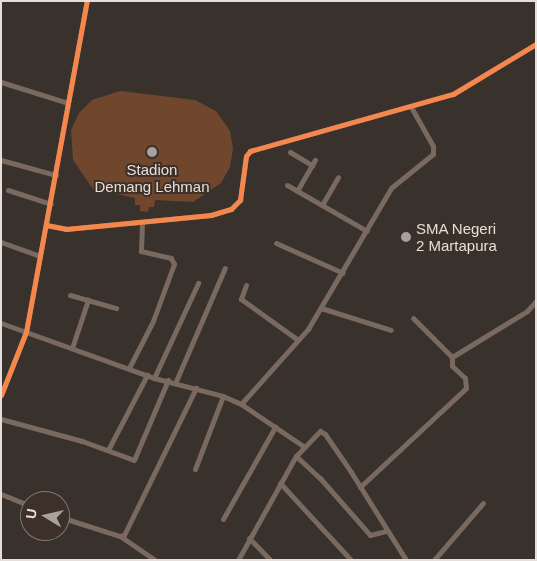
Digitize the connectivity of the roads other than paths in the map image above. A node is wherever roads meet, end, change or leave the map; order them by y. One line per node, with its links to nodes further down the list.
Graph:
1 (88, 1): 4 (street)
2 (536, 44): 5 (street)
3 (1, 82): 4 (street)
4 (68, 103): 8 (street)
5 (411, 107): 15 (street); 17 (street)
6 (290, 152): 12 (street)
7 (1, 160): 8 (street)
8 (56, 174): 13 (street)
9 (338, 177): 14 (street)
10 (287, 185): 12 (street)
11 (8, 190): 13 (street)
12 (297, 191): 14 (street)
13 (51, 204): 16 (street)
14 (322, 205): 17 (street)
15 (142, 222): 16 (street); 37 (street)
16 (46, 225): 20 (street)
17 (367, 231): 22 (street)
18 (1, 242): 20 (street)
19 (276, 243): 22 (street)
20 (40, 256): 33 (street)
21 (225, 268): 41 (street)
22 (343, 273): 29 (street)
23 (198, 284): 39 (street)
24 (246, 286): 34 (street)
25 (70, 295): 26 (street)
26 (88, 300): 28 (street); 35 (street)
27 (536, 301): 36 (street)
28 (116, 308)
29 (321, 308): 32 (street); 34 (street)
30 (413, 318): 36 (street)
31 (1, 322): 33 (street)
32 (391, 330)
33 (26, 332): 35 (street); 43 (street)
34 (298, 340): 45 (street)
35 (72, 348): 37 (street)
36 (452, 357): 53 (street)
37 (129, 368): 38 (street)
38 (147, 375): 39 (street); 49 (street)
39 (154, 378): 40 (street)
40 (168, 380): 41 (street); 49 (street)
41 (176, 381): 42 (street)
42 (196, 388): 44 (street); 60 (street)
43 (1, 395)
44 (224, 396): 45 (street); 51 (street)
45 (241, 404): 47 (street)
46 (1, 419): 49 (street)
47 (275, 427): 48 (street); 57 (street)
48 (303, 446): 50 (street); 53 (street)
49 (108, 450)
50 (296, 456): 52 (street); 59 (street)
51 (195, 469)
52 (280, 483): 61 (street); 63 (street)
53 (360, 487): 59 (street)
54 (1, 494): 55 (street)
55 (20, 502)
56 (484, 503): 67 (street)
57 (223, 519)
58 (70, 520): 60 (street)
59 (386, 531): 66 (street)
60 (120, 536): 62 (street)
61 (248, 538): 64 (street); 65 (street)
62 (152, 559)
63 (350, 559)
64 (238, 560)
65 (270, 560)
66 (406, 560)
67 (434, 560)

